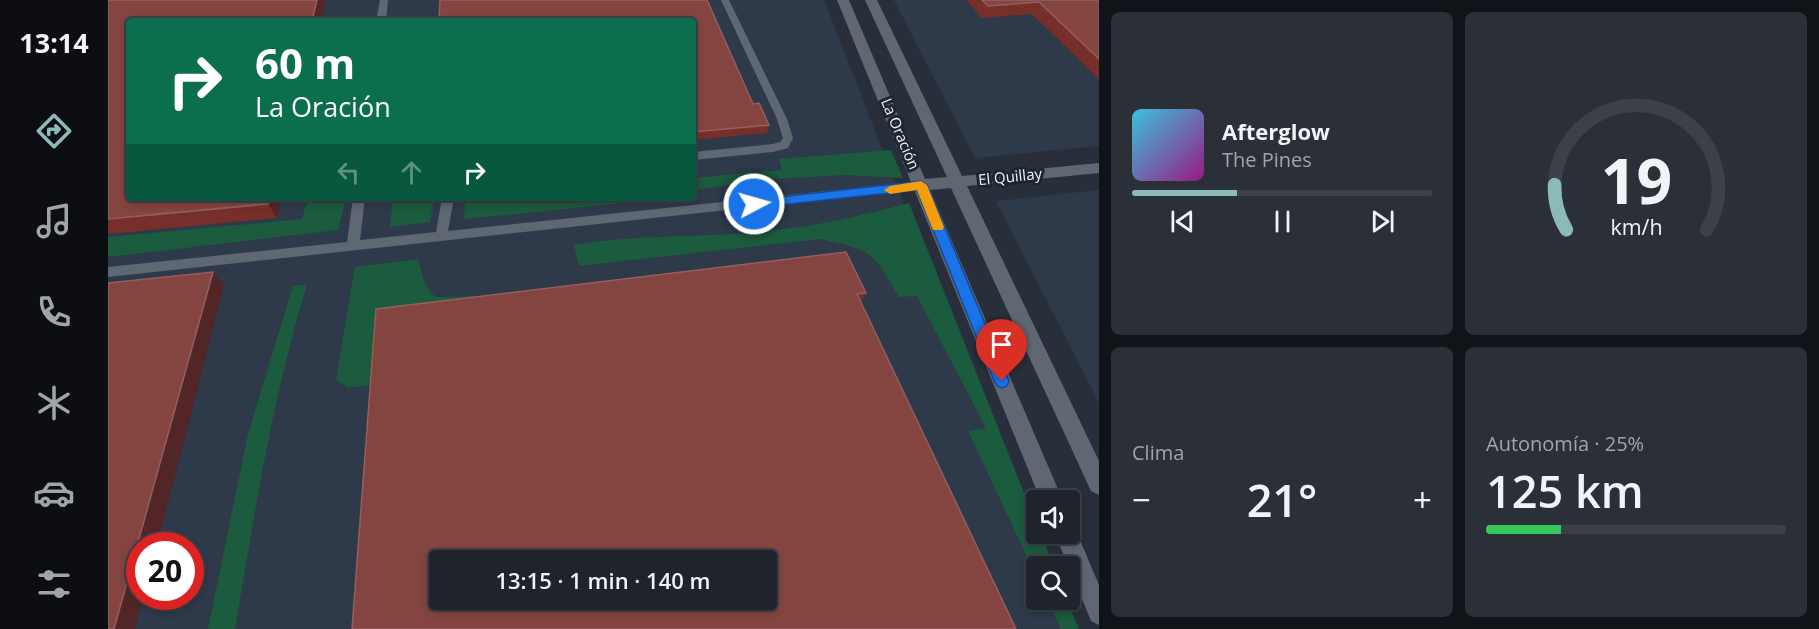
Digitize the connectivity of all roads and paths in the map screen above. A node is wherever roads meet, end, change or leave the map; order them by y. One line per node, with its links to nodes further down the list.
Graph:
1 (384, 0): 5 (lane)
2 (725, 0): 6 (lane)
3 (843, 0): 9 (street, La Oración)
4 (871, 0): 8 (street, La Oración)
5 (381, 18)
6 (696, 156)
7 (1099, 168): 8 (street, El Quillay)
8 (958, 183): 9 (street, El Quillay); 15 (street, La Oración)
9 (921, 185): 12 (lane); 16 (street, La Oración)
10 (359, 201): 13 (lane)
11 (447, 201): 12 (lane)
12 (441, 237): 13 (lane)
13 (353, 246): 14 (lane)
14 (108, 272)
15 (1099, 484)
16 (1047, 490)
17 (1070, 544): 18 (street)
18 (1099, 613)

